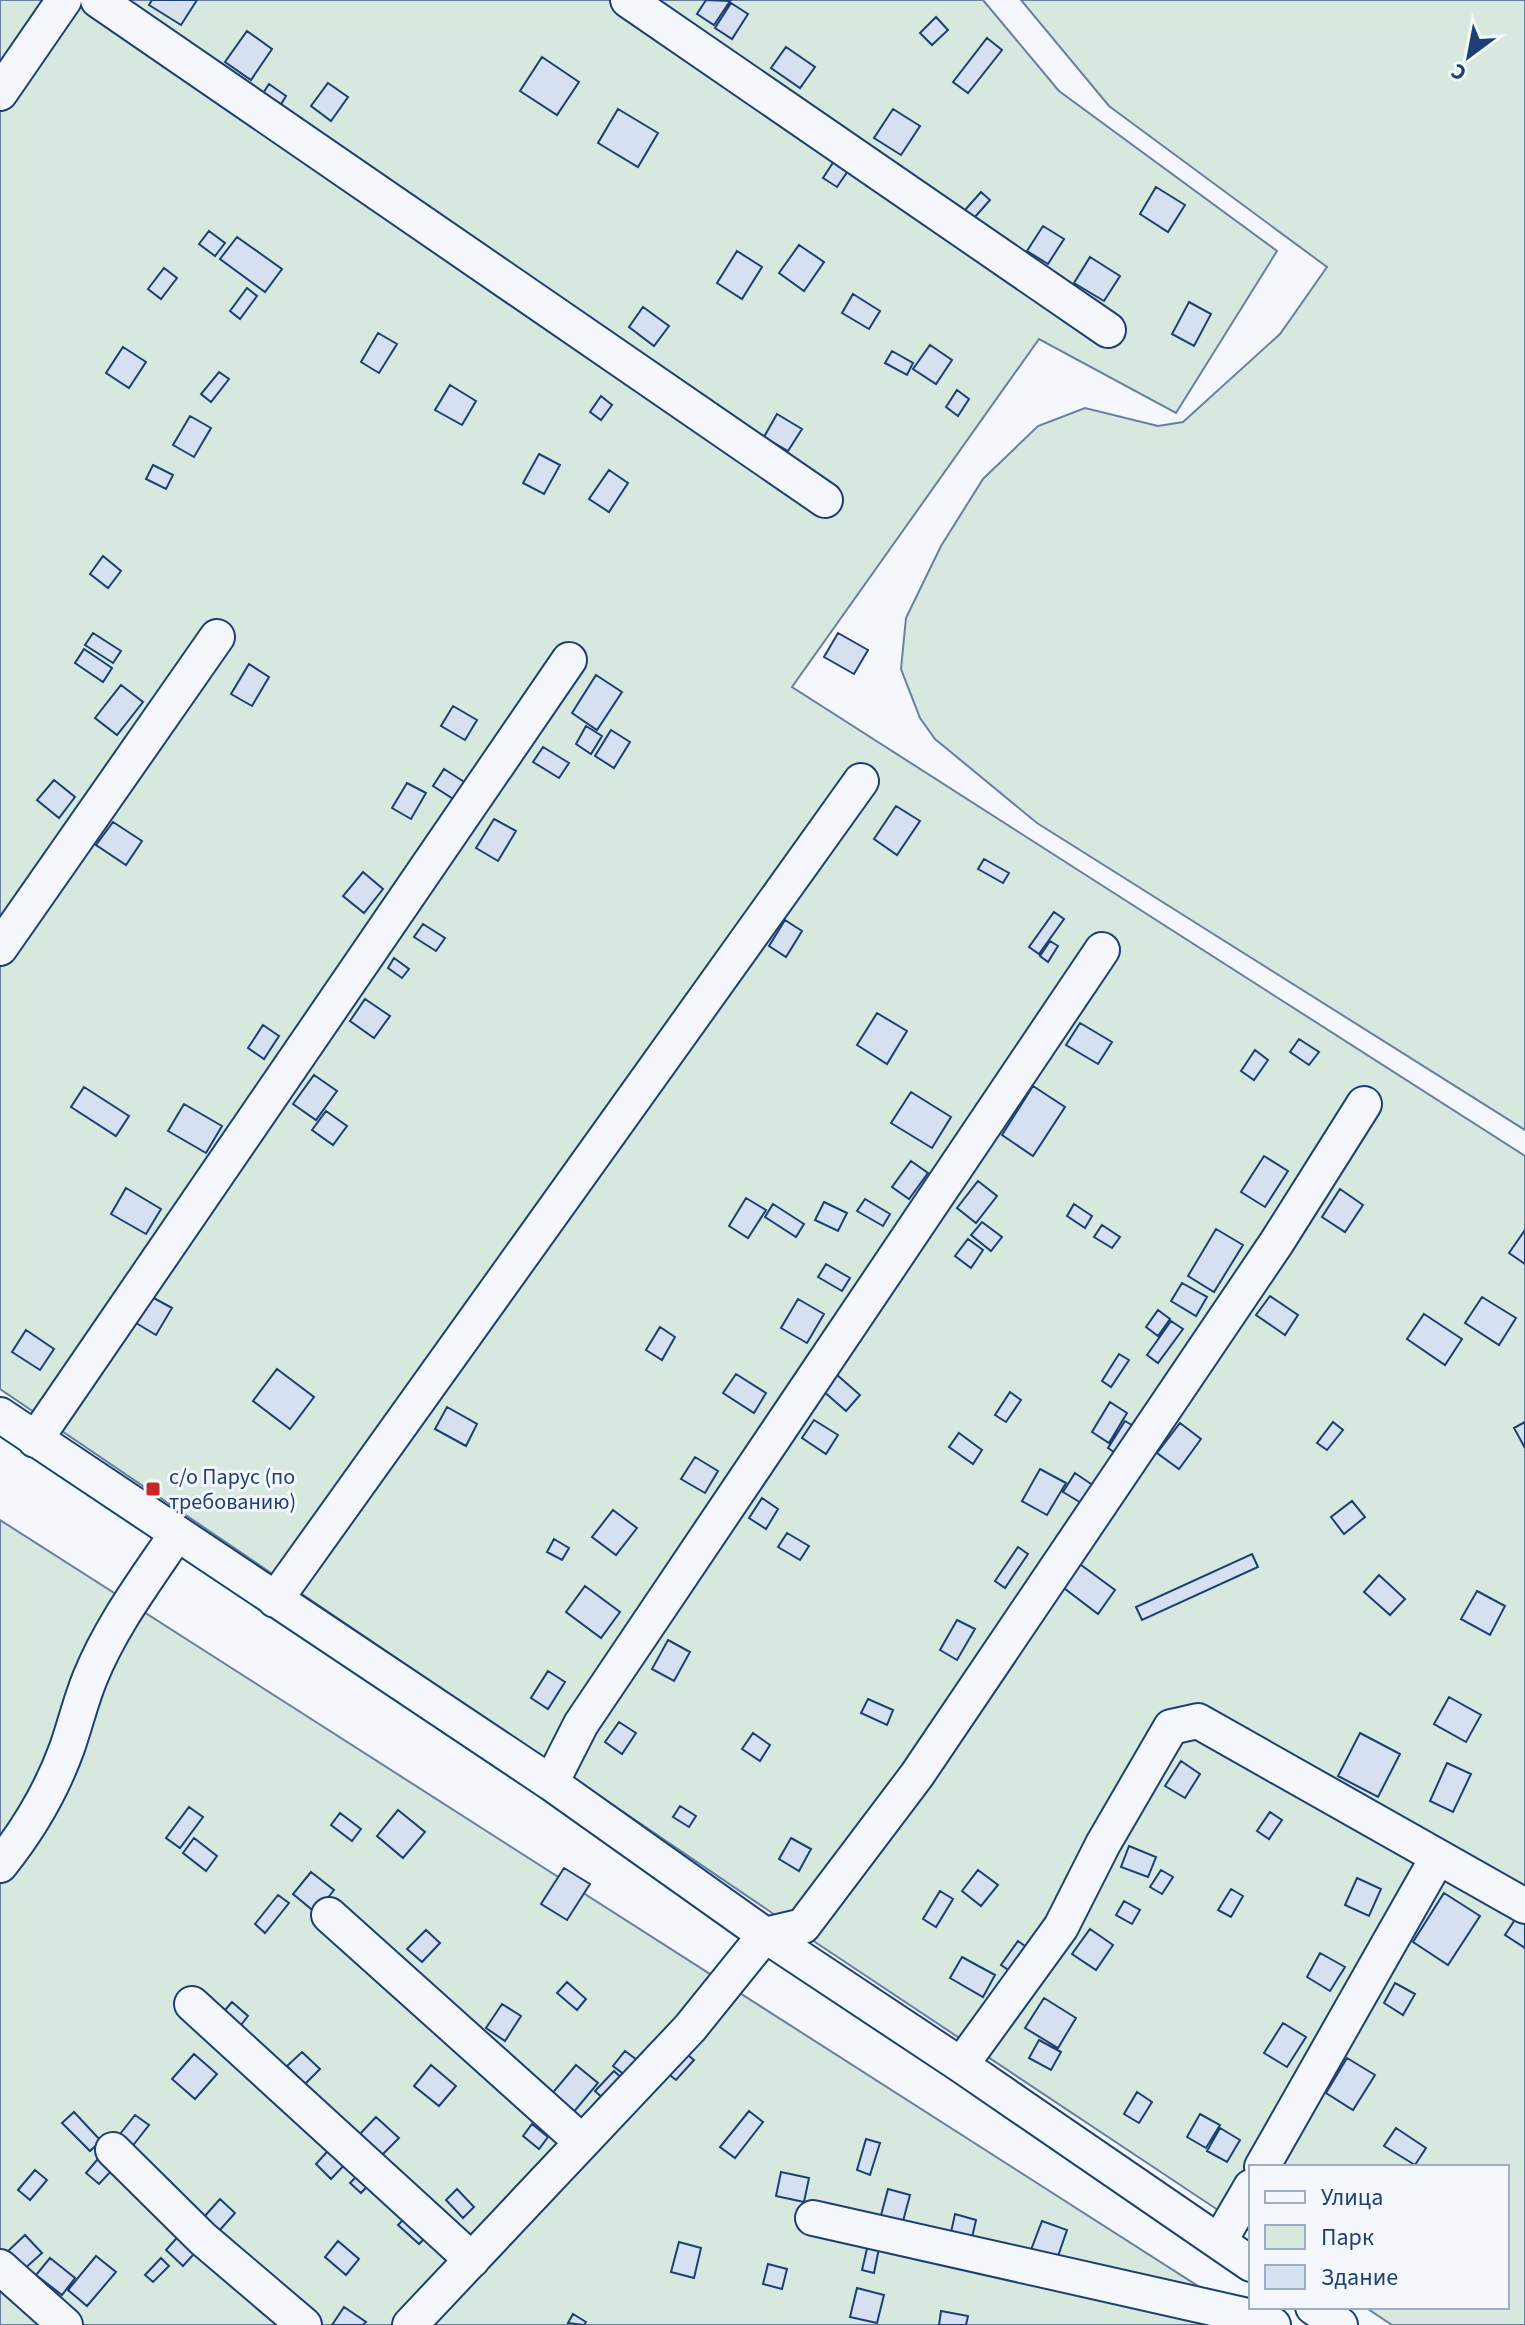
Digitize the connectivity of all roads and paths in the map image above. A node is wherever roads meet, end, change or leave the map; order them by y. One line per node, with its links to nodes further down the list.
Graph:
1 (64, 0): 4 (street)
2 (98, 0): 6 (street)
3 (628, 0): 5 (street)
4 (0, 93)
5 (1108, 330)
6 (825, 500)
7 (217, 637): 10 (street)
8 (569, 660): 14 (street)
9 (861, 781): 16 (street)
10 (0, 948)
11 (1102, 950): 17 (street)
12 (1364, 1104): 22 (street)
13 (0, 1415): 14 (street)
14 (35, 1440): 15 (street)
15 (176, 1535): 16 (street); 19 (street)
16 (275, 1600): 17 (street)
17 (551, 1783): 22 (street)
18 (1438, 1857): 20 (street); 24 (street); 27 (street)
19 (0, 1865)
20 (1525, 1906)
21 (329, 1915): 25 (street)
22 (765, 1935): 24 (street); 25 (street)
23 (192, 2004): 31 (street)
24 (961, 2065): 30 (street)
25 (582, 2142): 31 (street)
26 (113, 2150): 36 (street)
27 (1263, 2165)
28 (1249, 2190): 30 (street)
29 (813, 2218): 38 (street)
30 (1219, 2242): 32 (street)
31 (472, 2260): 37 (street)
32 (1249, 2263)
33 (0, 2267): 35 (street)
34 (1316, 2309): 39 (street)
35 (65, 2325)
36 (304, 2325)
37 (410, 2325)
38 (1273, 2325)
39 (1340, 2325)

